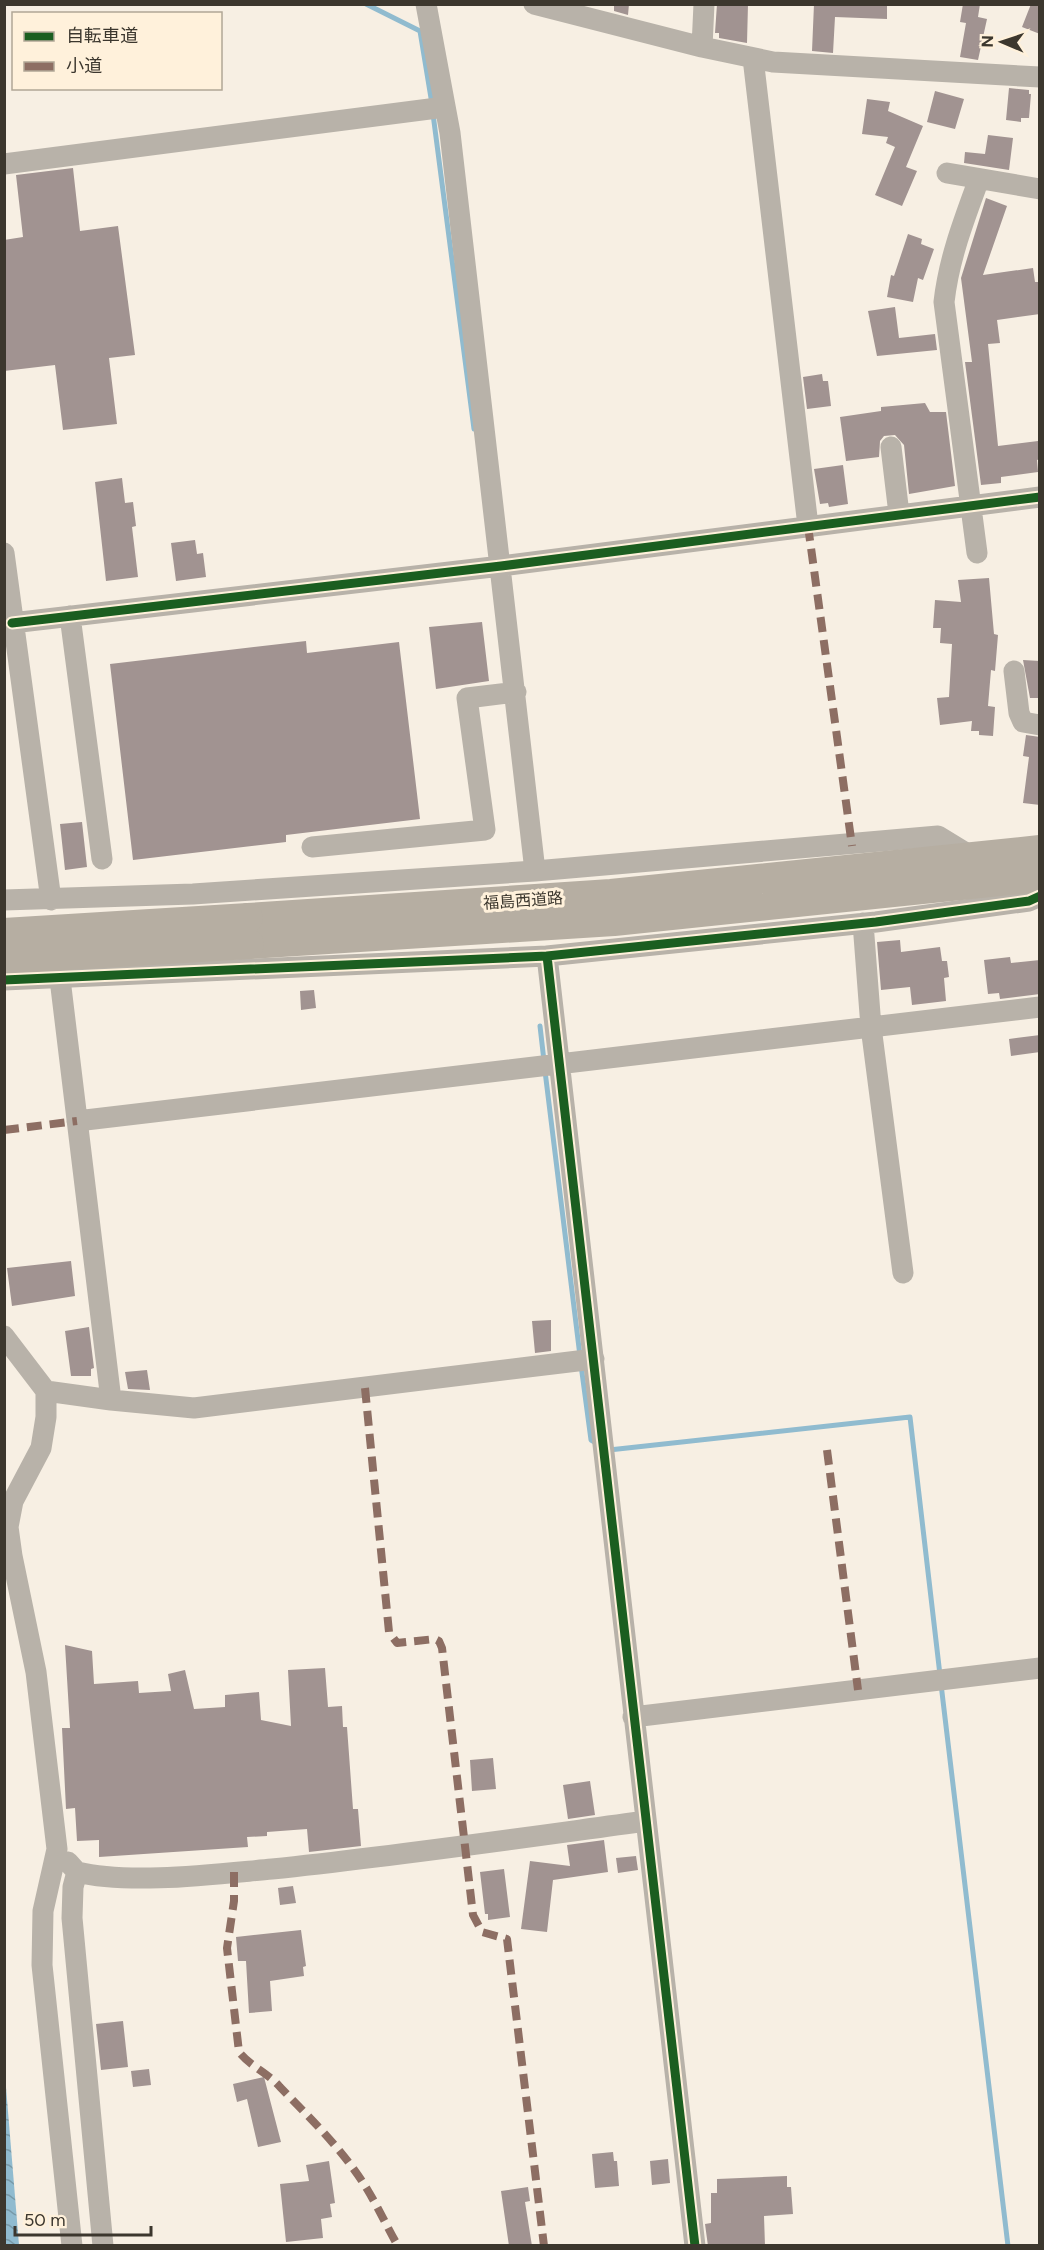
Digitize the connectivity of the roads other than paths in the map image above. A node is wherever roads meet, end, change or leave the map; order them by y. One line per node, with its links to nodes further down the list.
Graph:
1 (426, 4): 8 (street)
2 (704, 4): 5 (street)
3 (539, 5): 4 (street)
4 (587, 11): 5 (street)
5 (702, 47): 6 (street)
6 (753, 58): 7 (street); 17 (street)
7 (1040, 77)
8 (445, 108): 9 (street); 20 (street)
9 (4, 164)
10 (947, 173): 11 (street)
11 (979, 179): 12 (street); 15 (street)
12 (1040, 189)
13 (891, 447): 16 (street)
14 (1040, 496): 15 (street)
15 (971, 504): 16 (street); 19 (street)
16 (899, 514): 17 (street)
17 (808, 526): 20 (street)
18 (4, 553): 22 (street)
19 (977, 553)
20 (501, 566): 21 (street); 24 (street)
21 (70, 616): 22 (street); 29 (street)
22 (12, 622): 34 (street)
23 (1014, 670): 25 (street)
24 (516, 692): 26 (street); 30 (street)
25 (1040, 725)
26 (312, 847)
27 (1040, 850): 28 (highway, 福島西道路)
28 (974, 858): 30 (street); 36 (highway, 福島西道路)
29 (102, 859)
30 (535, 871): 34 (street)
31 (1040, 877): 36 (highway, 福島西道路)
32 (1040, 896): 35 (street)
33 (4, 900): 34 (street)
34 (51, 900)
35 (863, 923): 38 (street); 43 (street)
36 (248, 931): 37 (highway, 福島西道路, bridge); 39 (highway, 福島西道路, bridge)
37 (4, 933)
38 (548, 956): 40 (street); 44 (street)
39 (4, 959)
40 (60, 979): 41 (street); 45 (street)
41 (4, 980)
42 (1040, 1007): 43 (street)
43 (871, 1027): 44 (street); 46 (street)
44 (560, 1064): 45 (street); 48 (street)
45 (77, 1121): 50 (street)
46 (903, 1273)
47 (4, 1336): 49 (street)
48 (594, 1359): 50 (street); 52 (street)
49 (46, 1391): 50 (street); 54 (street)
50 (111, 1400)
51 (1040, 1668): 52 (street)
52 (633, 1717): 53 (street)
53 (646, 1821): 55 (street); 58 (street)
54 (57, 1849): 55 (street); 56 (street)
55 (77, 1872): 57 (street)
56 (72, 2246)
57 (103, 2246)
58 (695, 2246)

